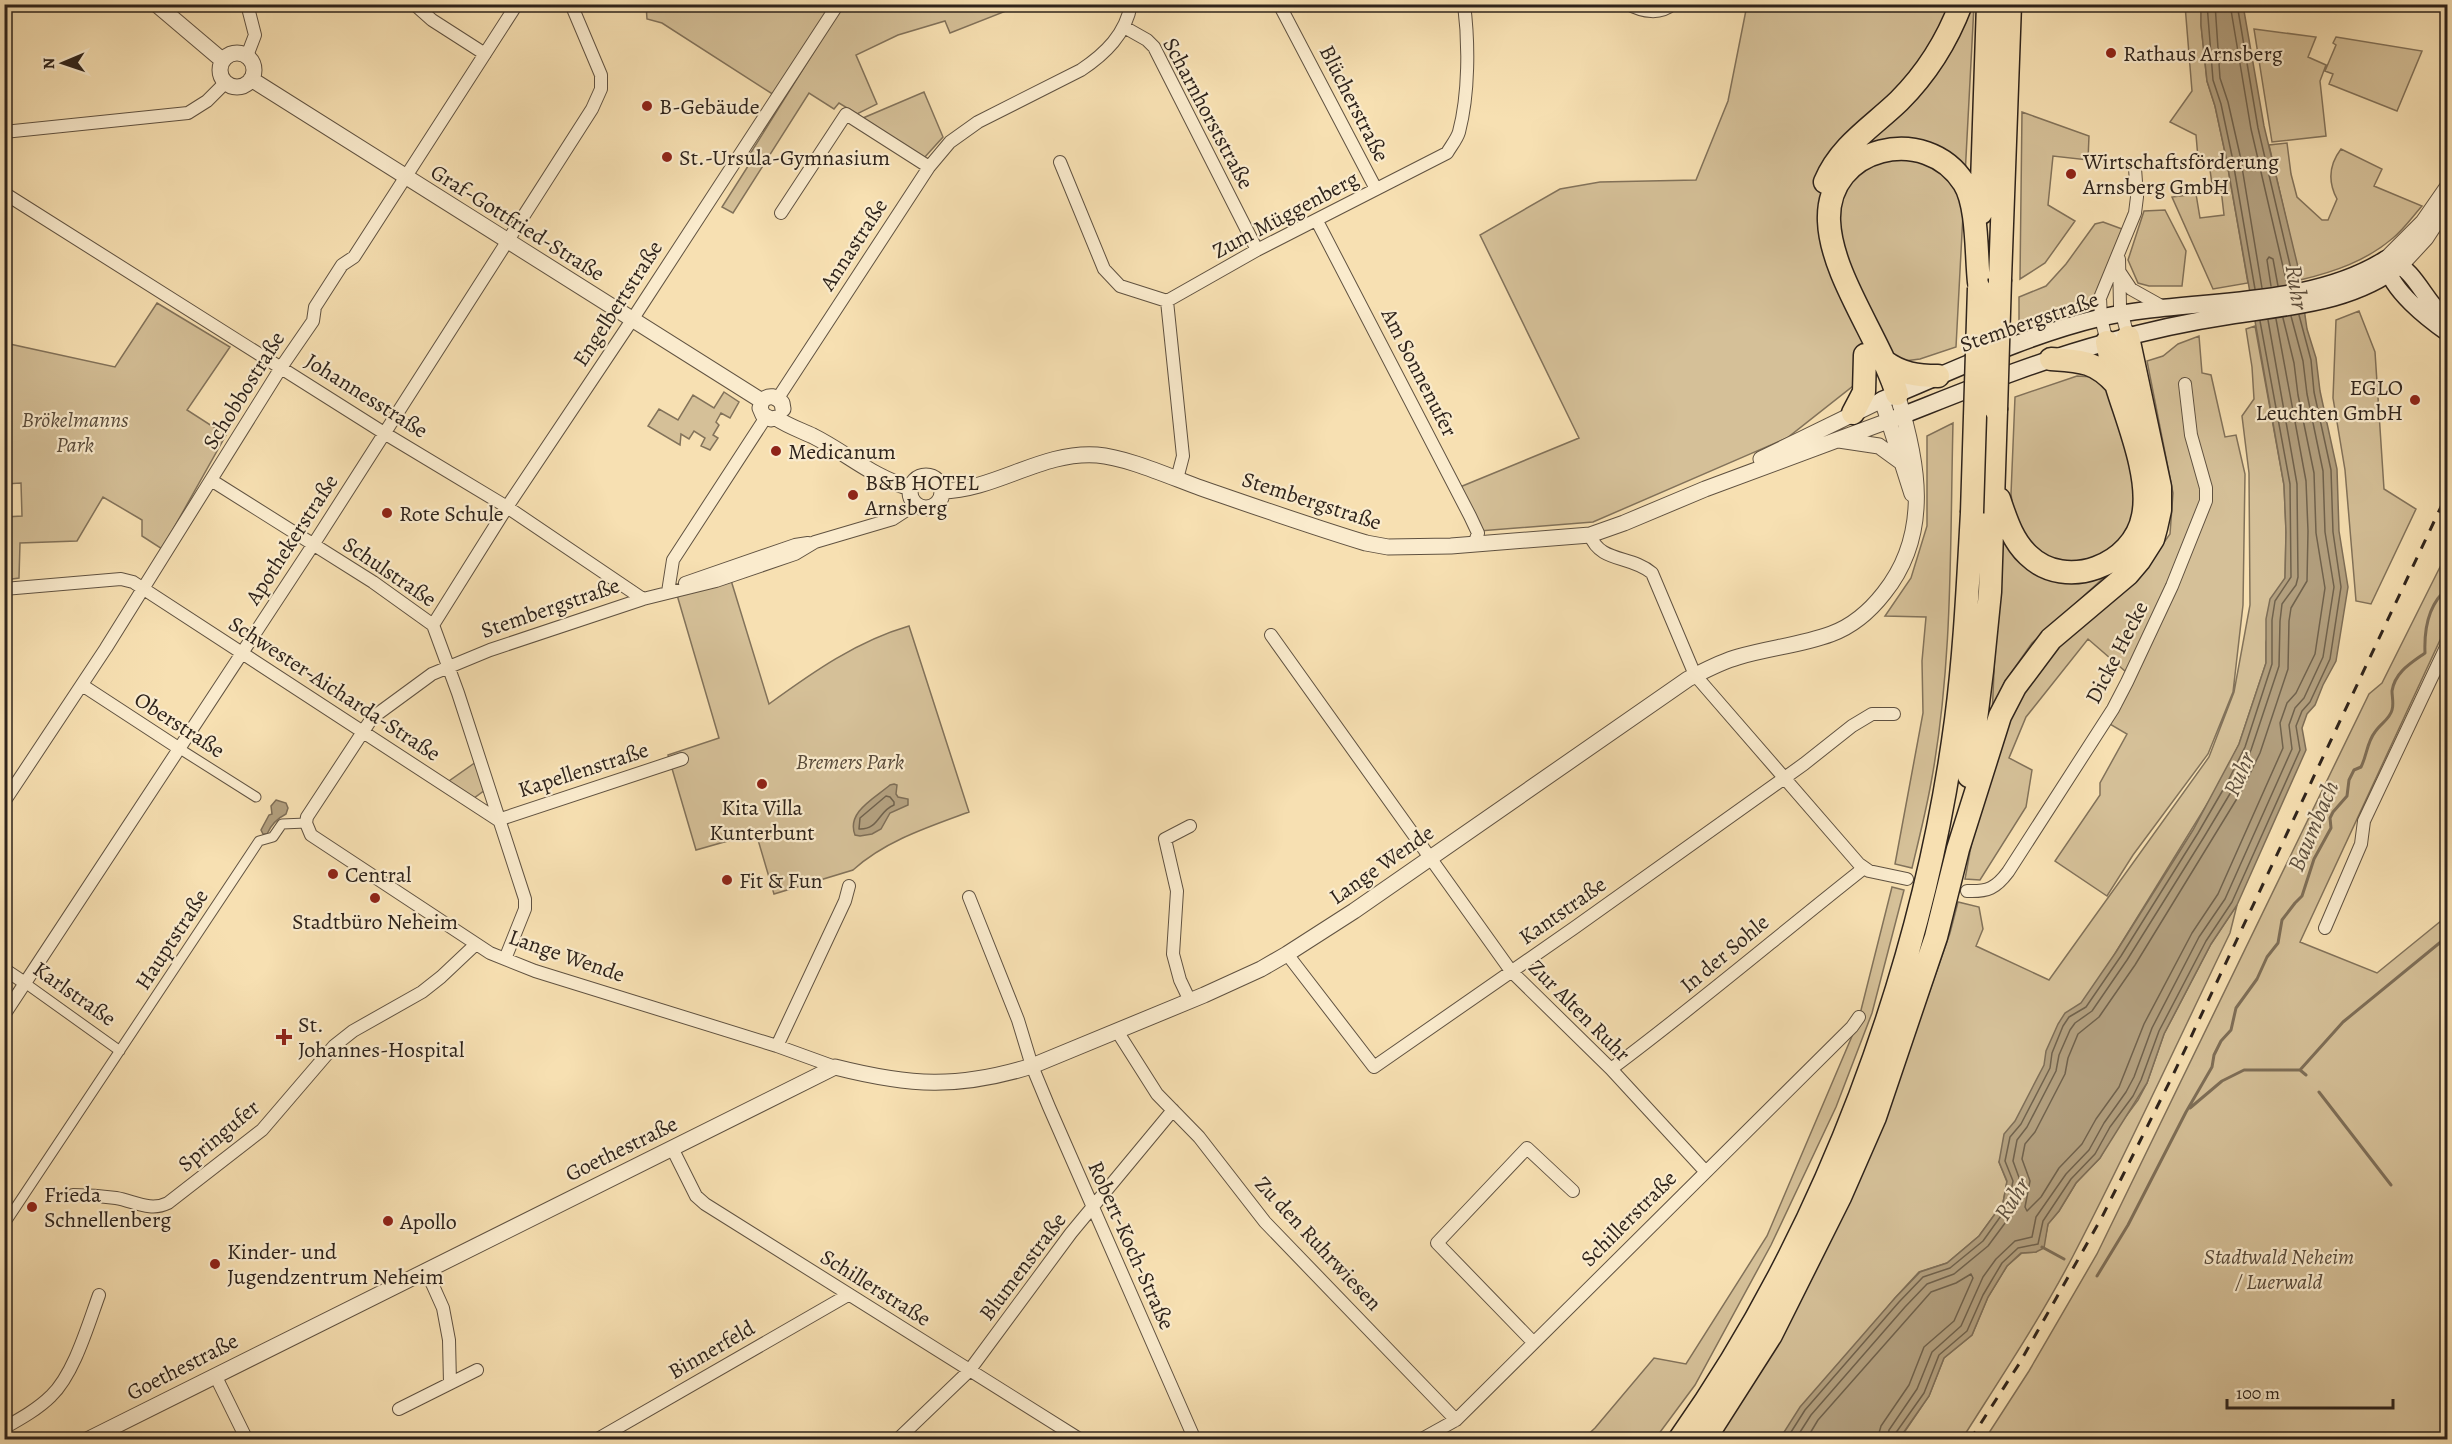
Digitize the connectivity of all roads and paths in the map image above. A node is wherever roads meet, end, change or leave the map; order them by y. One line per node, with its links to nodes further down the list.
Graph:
1 (156, 4): 18 (street)
2 (247, 4): 17 (street)
3 (414, 4): 16 (street)
4 (517, 4): 16 (street, Schobbostraße)
5 (571, 4): 32 (street, Apothekerstraße)
6 (838, 4): 43 (street, Engelbertstraße)
7 (1131, 4): 15 (street)
8 (1279, 4): 27 (street, Blücherstraße)
9 (1464, 4): 27 (street, Zum Müggenberg)
10 (1628, 4): 11 (street)
11 (1673, 4)
12 (1961, 4): 47 (highway)
13 (1988, 4): 37 (highway)
14 (2010, 4): 37 (highway)
15 (1124, 27): 23 (street, Annastraße); 33 (street, Scharnhorststraße)
16 (485, 54): 25 (street, Schobbostraße)
17 (247, 56): 18 (street); 19 (street)
18 (222, 60): 20 (street)
19 (251, 79): 20 (street); 25 (street, Graf-Gottfried-Straße)
20 (225, 83): 21 (street)
21 (4, 132)
22 (1060, 162): 38 (street)
23 (929, 167): 30 (street); 54 (street, Annastraße)
24 (2135, 168): 34 (street)
25 (404, 177): 32 (street, Graf-Gottfried-Straße); 49 (street, Schobbostraße)
26 (2448, 186): 36 (street)
27 (1376, 189): 31 (street, Zum Müggenberg)
28 (4, 193): 49 (street, Johannesstraße)
29 (2448, 204): 36 (street)
30 (781, 213)
31 (1317, 221): 33 (street, Zum Müggenberg); 70 (street, Am Sonnenufer)
32 (507, 241): 43 (street, Graf-Gottfried-Straße); 56 (street, Apothekerstraße)
33 (1257, 250): 38 (street, Zum Müggenberg)
34 (2119, 255): 35 (street); 42 (street)
35 (2118, 269): 40 (street); 41 (street)
36 (2387, 269): 39 (main road, Stembergstraße); 44 (main road); 45 (main road)
37 (1986, 283): 47 (highway); 61 (highway, bridge); 140 (highway, bridge)
38 (1167, 301): 59 (street)
39 (2236, 307): 40 (main road, Stembergstraße); 46 (main road, Stembergstraße)
40 (2166, 308): 41 (main road, Stembergstraße)
41 (2122, 314): 42 (main road, Stembergstraße); 46 (street)
42 (2100, 318): 46 (street); 50 (main road, Stembergstraße)
43 (632, 320): 54 (street, Graf-Gottfried-Straße); 66 (street, Engelbertstraße)
44 (2448, 320)
45 (2448, 333)
46 (2117, 339): 48 (main road, Stembergstraße); 51 (highway); 92 (highway)
47 (1875, 358): 50 (highway); 53 (highway); 55 (highway)
48 (2051, 359): 51 (highway); 53 (main road, Stembergstraße)
49 (282, 366): 56 (street, Johannesstraße); 60 (street, Schobbostraße)
50 (1938, 376): 53 (main road, Stembergstraße)
51 (2116, 384): 61 (highway)
52 (2185, 384): 97 (street, Dicke Hecke)
53 (1893, 407): 55 (street, Stembergstraße); 57 (street, Stembergstraße); 58 (street, Lange Wende); 67 (street, Lange Wende)
54 (776, 410): 62 (street); 73 (street, Annastraße)
55 (1854, 413): 63 (street, Stembergstraße)
56 (384, 433): 66 (street, Johannesstraße); 69 (street, Apothekerstraße)
57 (1836, 440): 58 (street); 63 (street, Stembergstraße)
58 (1901, 462): 67 (street, Lange Wende)
59 (1177, 479): 64 (street, Stembergstraße); 70 (street, Stembergstraße)
60 (211, 480): 69 (street, Schulstraße); 72 (street, Schobbostraße)
61 (1994, 483): 92 (highway)
62 (911, 488): 64 (street); 65 (street)
63 (1705, 489): 68 (street, Stembergstraße)
64 (942, 491): 65 (street)
65 (916, 504): 73 (street, Stembergstraße)
66 (507, 507): 74 (street, Johannesstraße); 75 (street, Engelbertstraße)
67 (1916, 507): 80 (street, Lange Wende)
68 (1590, 535): 70 (street, Stembergstraße); 80 (street)
69 (313, 545): 75 (street, Schulstraße); 78 (street, Apothekerstraße)
70 (1474, 545)
71 (4, 589): 72 (street, Schwester-Aicharda-Straße)
72 (144, 589): 78 (street, Schwester-Aicharda-Straße); 81 (street, Schobbostraße)
73 (668, 592): 74 (street, Stembergstraße)
74 (643, 599): 79 (street, Stembergstraße)
75 (433, 625): 79 (street, Schulstraße)
76 (1271, 635): 93 (street, Zur Alten Ruhr)
77 (2448, 643): 99 (street)
78 (242, 652): 83 (street, Schwester-Aicharda-Straße); 84 (street, Apothekerstraße)
79 (448, 667): 83 (street); 89 (street, Schulstraße)
80 (1695, 675): 86 (street); 93 (street, Lange Wende)
81 (82, 685): 84 (street, Oberstraße); 88 (street, Schobbostraße)
82 (1894, 714): 86 (street, Kantstraße)
83 (364, 732): 89 (street, Schwester-Aicharda-Straße); 90 (street)
84 (180, 749): 87 (street, Oberstraße); 105 (street, Apothekerstraße)
85 (682, 759): 89 (street, Kapellenstraße)
86 (1783, 777): 94 (street); 104 (street, Kantstraße)
87 (256, 797)
88 (4, 802)
89 (498, 820): 102 (street)
90 (306, 823): 100 (street, Lange Wende); 111 (street, Hauptstraße)
91 (1190, 826): 106 (street)
92 (1958, 849): 141 (highway)
93 (1431, 856): 101 (street, Lange Wende); 104 (street, Zur Alten Ruhr)
94 (1864, 868): 95 (street); 114 (street, In der Sohle)
95 (1907, 879)
96 (849, 886): 110 (street)
97 (1967, 891)
98 (969, 897): 113 (street, Robert-Koch-Straße)
99 (2325, 928)
100 (476, 944): 102 (street, Lange Wende); 119 (street, Springufer)
101 (1287, 954): 104 (street, Kantstraße); 106 (street, Lange Wende)
102 (505, 959): 110 (street, Lange Wende)
103 (4, 969): 105 (street, Karlstraße)
104 (1511, 971): 114 (street, Zur Alten Ruhr)
105 (25, 983): 107 (street, Apothekerstraße); 111 (street, Karlstraße)
106 (1190, 1001): 109 (street, Lange Wende)
107 (4, 1015)
108 (1858, 1017): 117 (street, Schillerstraße)
109 (1117, 1031): 113 (street, Lange Wende); 115 (street, Zu den Ruhrwiesen)
110 (777, 1046): 112 (street, Lange Wende)
111 (120, 1051): 121 (street, Hauptstraße)
112 (835, 1066): 113 (street, Lange Wende); 116 (street, Goethestraße)
113 (1032, 1066): 120 (street, Robert-Koch-Straße)
114 (1611, 1069): 117 (street, Zur Alten Ruhr)
115 (1173, 1110): 120 (street, Blumenstraße); 131 (street, Zu den Ruhrwiesen)
116 (672, 1148): 122 (street, Goethestraße); 123 (street, Schillerstraße)
117 (1705, 1171): 125 (street, Schillerstraße)
118 (1572, 1191): 125 (street)
119 (72, 1195)
120 (1093, 1209): 127 (street, Blumenstraße); 138 (street, Robert-Koch-Straße)
121 (4, 1225)
122 (426, 1270): 128 (street, Goethestraße); 129 (street)
123 (848, 1294): 127 (street, Schillerstraße); 135 (street, Binnerfeld)
124 (99, 1295): 132 (street)
125 (1533, 1342): 131 (street, Schillerstraße)
126 (477, 1370): 129 (street)
127 (969, 1371): 136 (street, Blumenstraße); 137 (street, Schillerstraße)
128 (215, 1375): 133 (street, Goethestraße); 134 (street)
129 (450, 1383): 130 (street)
130 (399, 1409)
131 (1456, 1420): 139 (street, Schillerstraße)
132 (4, 1428)
133 (87, 1440)
134 (247, 1440)
135 (596, 1440)
136 (897, 1440)
137 (1081, 1440)
138 (1195, 1440)
139 (1420, 1440)
140 (1679, 1440)
141 (1704, 1440)

